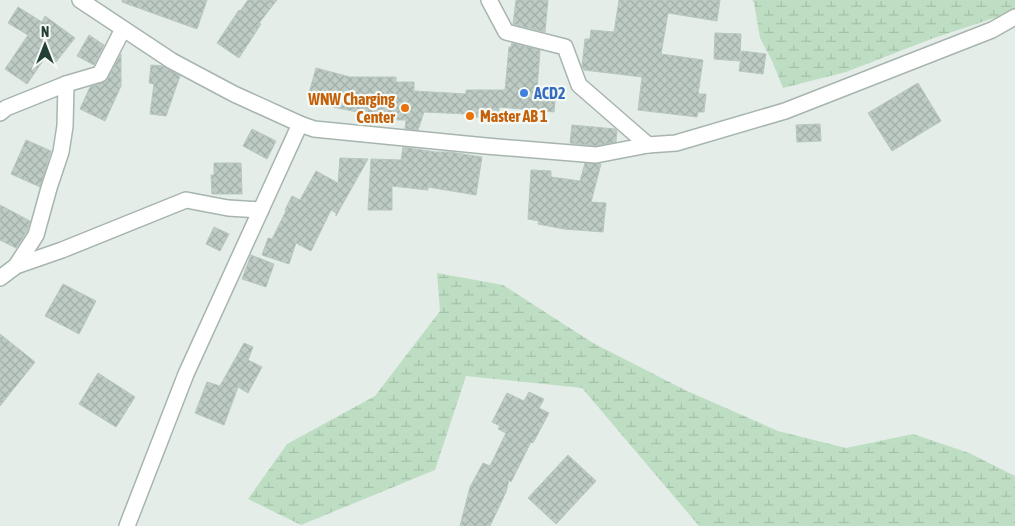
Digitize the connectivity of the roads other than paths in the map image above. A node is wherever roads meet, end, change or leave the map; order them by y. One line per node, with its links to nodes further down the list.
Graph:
1 (80, 0): 4 (street)
2 (489, 0): 8 (street)
3 (1015, 17): 8 (street)
4 (124, 29): 5 (street); 7 (street)
5 (66, 84): 6 (street); 10 (street)
6 (0, 113)
7 (300, 124): 8 (street); 9 (street)
8 (648, 145)
9 (261, 210): 10 (street); 12 (street)
10 (16, 266): 11 (street)
11 (0, 278)
12 (127, 526)

